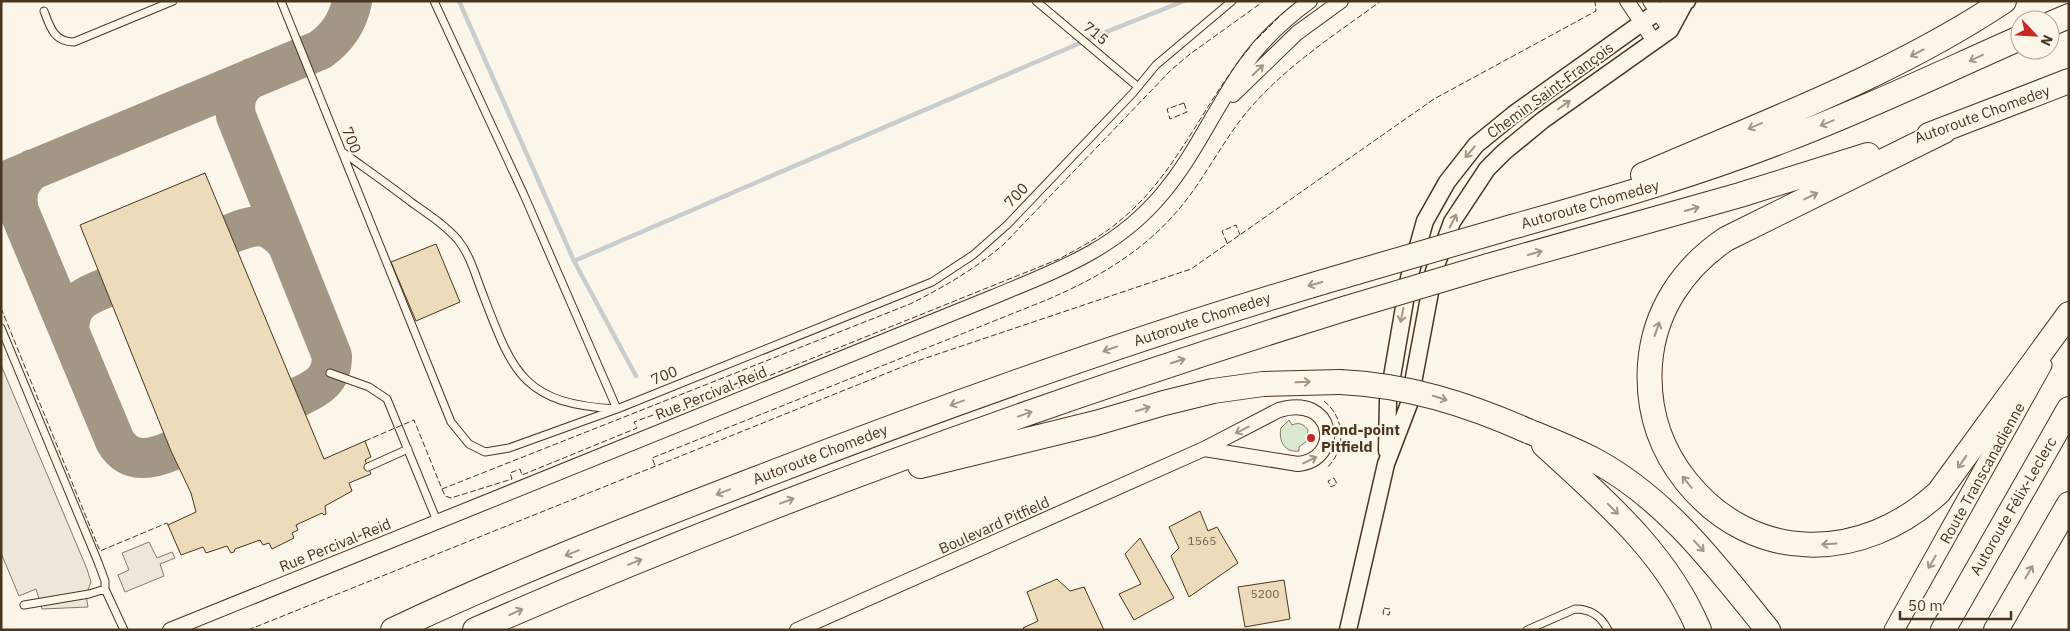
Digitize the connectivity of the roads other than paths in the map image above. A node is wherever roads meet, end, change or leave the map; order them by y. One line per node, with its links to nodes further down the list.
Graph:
1 (173, 1): 12 (lane)
2 (281, 1): 21 (lane, 700)
3 (434, 1): 26 (lane)
4 (1036, 1): 18 (lane, 715)
5 (1232, 1): 18 (lane, 700)
6 (1310, 1): 19 (street, Rue Percival-Reid)
7 (1341, 1): 19 (street, Rue Percival-Reid, one-way to 7)
8 (1626, 1): 13 (street)
9 (2004, 1): 22 (highway, one-way to 22)
10 (1685, 2): 11 (street, Chemin Saint-François); 14 (street, Chemin Saint-François)
11 (1654, 7): 13 (street, Chemin Saint-François); 14 (street)
12 (44, 11)
13 (1641, 23): 15 (street); 31 (street, Chemin Saint-François, one-way to 31)
14 (1670, 30): 15 (street, Chemin Saint-François)
15 (1654, 42): 31 (street, Chemin Saint-François, one-way to 15)
16 (2010, 43): 22 (highway, Autoroute Chomedey, one-way to 22)
17 (2069, 81): 20 (highway, Autoroute Chomedey)
18 (1137, 86): 26 (lane, 700)
19 (1212, 118): 35 (street, Rue Percival-Reid)
20 (1944, 131): 23 (highway, one-way to 20); 33 (highway, Autoroute Chomedey, one-way to 20, bridge)
21 (342, 152): 26 (lane); 26 (lane, 700)
22 (1542, 218): 40 (highway, Autoroute Chomedey, one-way to 40, bridge)
23 (2069, 315): 48 (main road, Route Transcanadienne, one-way to 48)
24 (1, 328): 36 (lane)
25 (330, 373): 29 (lane)
26 (617, 409)
27 (2069, 409): 49 (highway, Autoroute Félix-Leclerc)
28 (1528, 431): 33 (highway, one-way to 28, bridge); 46 (highway, one-way to 46); 47 (highway, one-way to 47)
29 (408, 449): 32 (lane); 35 (lane)
30 (1204, 449): 30 (street, Boulevard Pitfield, one-way to 30); 42 (street, Boulevard Pitfield)
31 (1386, 464): 43 (street, Chemin Saint-François)
32 (368, 467)
33 (815, 491): 41 (highway, Autoroute Chomedey, one-way to 33)
34 (2069, 504): 50 (highway, one-way to 34)
35 (438, 521): 39 (street, Rue Percival-Reid)
36 (105, 589): 37 (lane); 38 (lane)
37 (24, 605)
38 (124, 630)
39 (170, 630)
40 (393, 630)
41 (475, 630)
42 (797, 630)
43 (1348, 630)
44 (1527, 630): 45 (lane)
45 (1608, 630)
46 (1699, 630)
47 (1768, 630)
48 (1894, 630)
49 (1943, 630)
50 (1996, 630)

